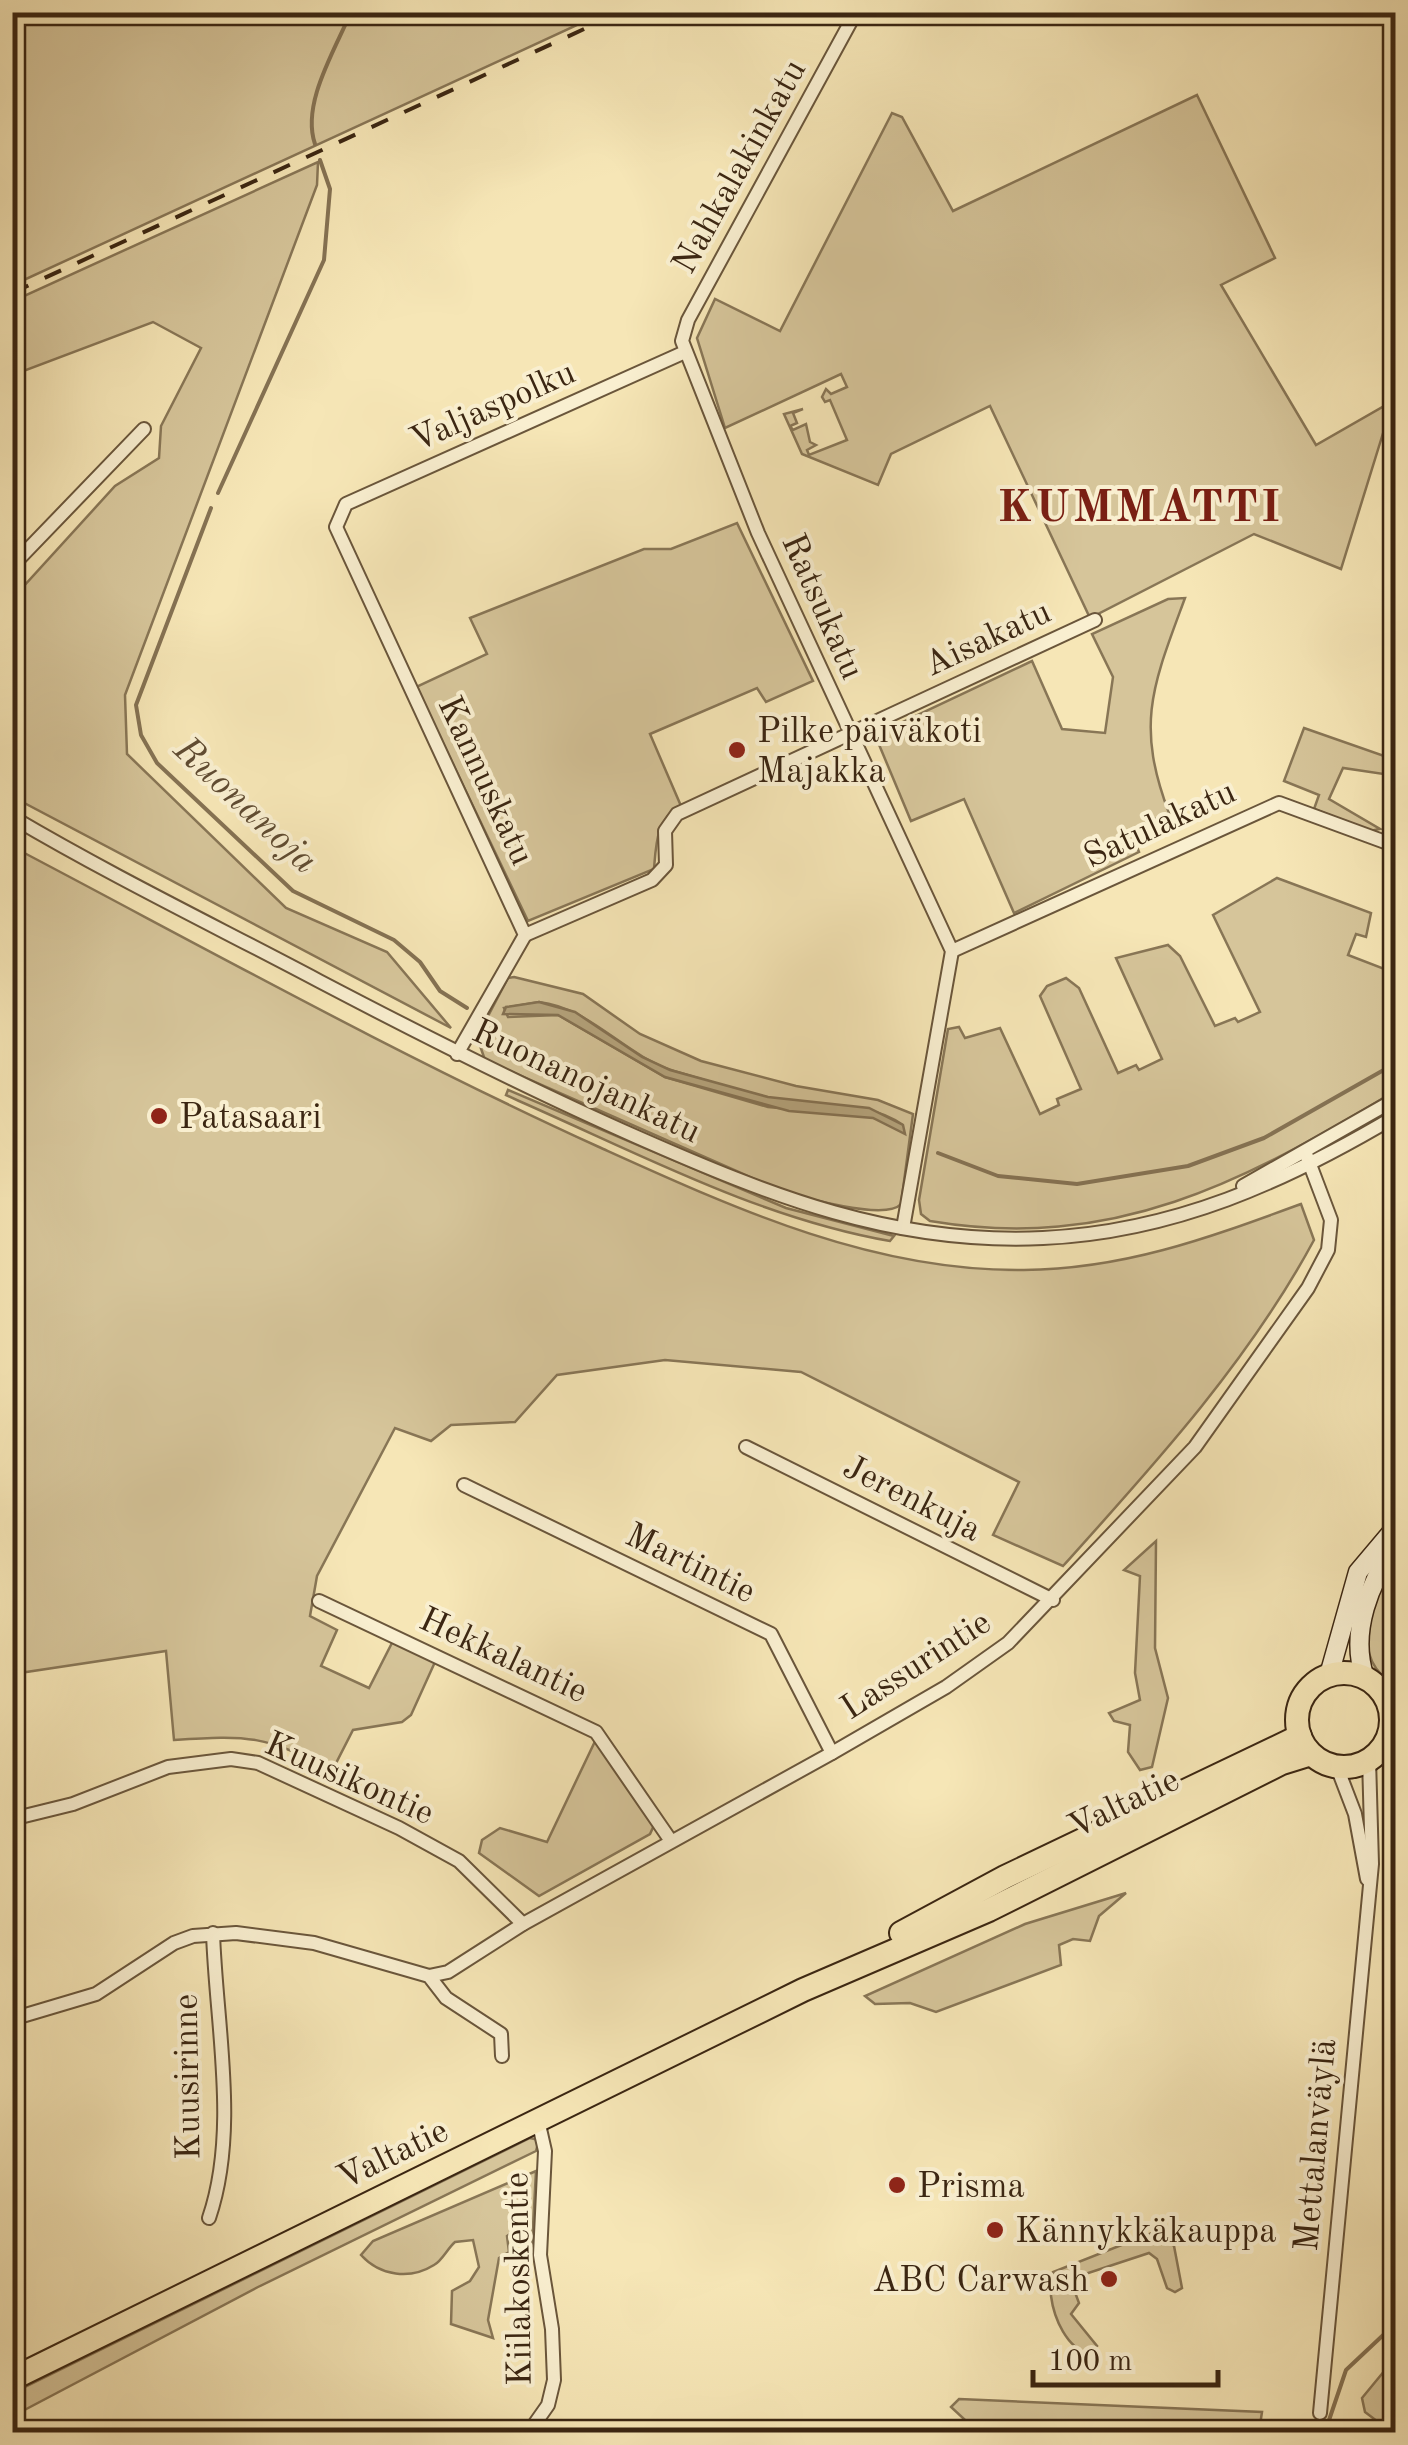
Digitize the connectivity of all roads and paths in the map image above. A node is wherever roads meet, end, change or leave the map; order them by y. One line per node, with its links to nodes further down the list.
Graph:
1 (856, 12): 2 (street, Nahkalakinkatu)
2 (685, 352): 4 (street, Valjaspolku); 7 (street, Ratsukatu)
3 (144, 429): 5 (street)
4 (336, 527): 10 (street, Kannuskatu)
5 (12, 566)
6 (1095, 620): 7 (street, Aisakatu)
7 (850, 735): 10 (street, Aisakatu); 11 (street, Ratsukatu)
8 (12, 817): 12 (street, Ruonanojankatu)
9 (1396, 846): 11 (street, Satulakatu)
10 (525, 935): 12 (street)
11 (952, 951): 16 (street)
12 (457, 1054): 16 (street, Ruonanojankatu)
13 (1396, 1099): 15 (street)
14 (1396, 1116): 15 (street)
15 (1309, 1160): 16 (street, Ruonanojankatu); 21 (street, Lassurintie)
16 (903, 1228)
17 (746, 1447): 21 (street, Jerenkuja)
18 (464, 1485): 27 (street, Martintie)
19 (1396, 1527): 23 (main road)
20 (1396, 1545): 24 (main road)
21 (1053, 1600): 27 (street, Lassurintie)
22 (319, 1601): 31 (street, Hekkalantie)
23 (1329, 1675): 24 (highway); 26 (highway)
24 (1381, 1688): 25 (highway)
25 (1393, 1730): 28 (highway)
26 (1305, 1744): 29 (highway); 38 (highway, Valtatie)
27 (832, 1753): 31 (street, Lassurintie)
28 (1370, 1759): 29 (highway); 32 (street, Mettalanväylä)
29 (1337, 1767): 32 (street, Mettalanväylä)
30 (12, 1819): 33 (street, Kuusikontie)
31 (671, 1842): 33 (street, Lassurintie)
32 (1368, 1881): 41 (street, Mettalanväylä)
33 (523, 1924): 35 (street, Lassurintie)
34 (213, 1933): 35 (street); 36 (street); 39 (street, Kuusirinne)
35 (429, 1976): 37 (street)
36 (12, 2020)
37 (502, 2056)
38 (538, 2120): 40 (highway, Valtatie); 42 (street, Kiilakoskentie)
39 (209, 2218)
40 (12, 2380)
41 (1320, 2414)
42 (530, 2432)

